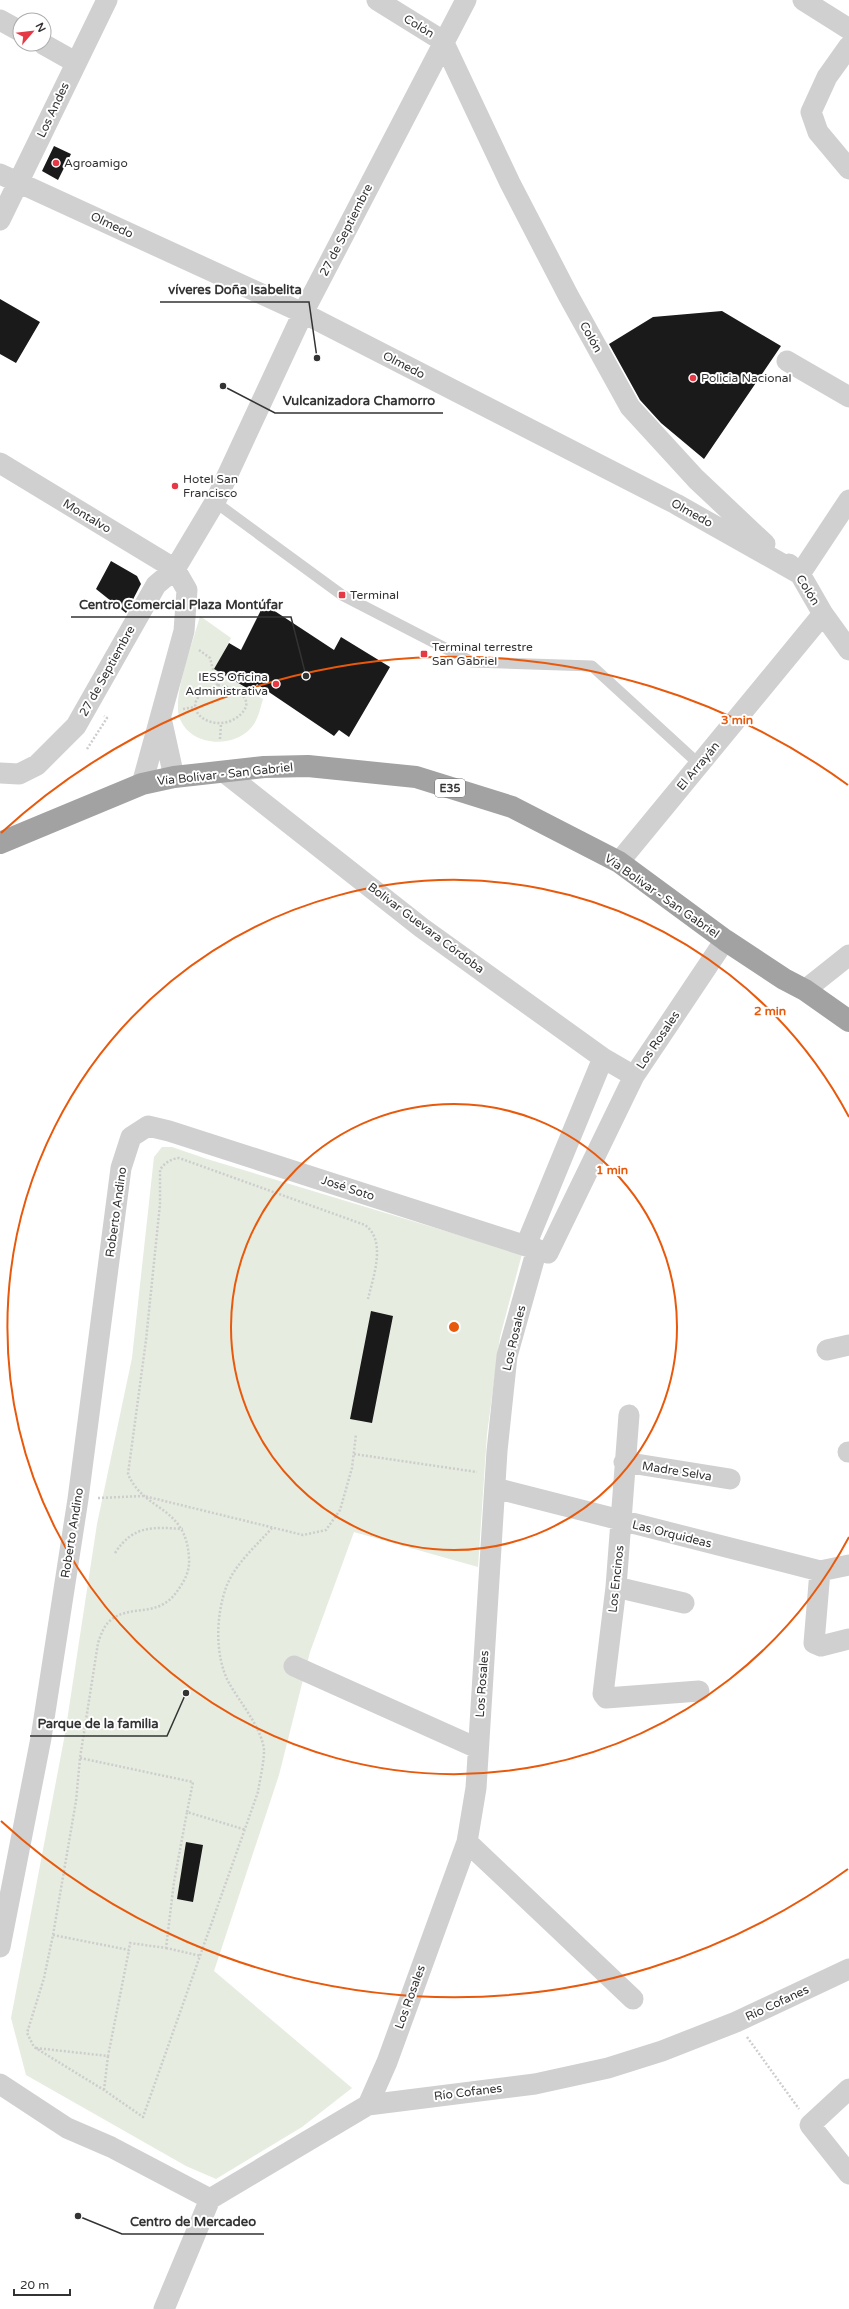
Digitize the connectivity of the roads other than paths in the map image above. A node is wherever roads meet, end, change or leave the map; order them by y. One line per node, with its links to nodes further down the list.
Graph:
1 (107, 0): 11 (street, Los Andes)
2 (377, 0): 8 (street, Colón)
3 (466, 0): 8 (street, 27 de Septiembre)
4 (803, 0): 7 (street)
5 (0, 20): 6 (street)
6 (12, 27)
7 (849, 29)
8 (443, 41): 15 (street, 27 de Septiembre); 19 (street, Colón)
9 (849, 46): 12 (street)
10 (52, 49): 11 (street)
11 (75, 62): 13 (street, Los Andes)
12 (849, 169)
13 (9, 178): 14 (street, Los Andes); 15 (street, Olmedo)
14 (0, 220)
15 (303, 313): 21 (street, 27 de Septiembre); 22 (street, Olmedo)
16 (787, 361): 17 (street)
17 (849, 397)
18 (0, 463): 23 (street, Montalvo)
19 (696, 479): 22 (street); 24 (street, Colón)
20 (849, 500): 24 (street)
21 (215, 502): 23 (street, 27 de Septiembre); 28 (lane)
22 (676, 504): 24 (street, Olmedo)
23 (175, 568): 27 (street); 30 (street, 27 de Septiembre)
24 (800, 574): 25 (street, Colón)
25 (824, 614): 26 (street, Colón); 28 (street, El Arrayán)
26 (849, 650)
27 (171, 714): 31 (street); 32 (street)
28 (700, 765): 34 (street, El Arrayán)
29 (224, 772): 31 (highway, Vía Bolívar - San Gabriel / E35); 34 (highway, Vía Bolívar - San Gabriel / E35); 39 (street, Bolívar Guevara Córdoba)
30 (0, 773)
31 (174, 777): 32 (highway, Vía Bolívar - San Gabriel / E35)
32 (142, 784): 33 (highway, Vía Bolívar - San Gabriel / E35)
33 (0, 843)
34 (619, 862): 35 (highway, Vía Bolívar - San Gabriel / E35)
35 (725, 940): 37 (highway, Vía Bolívar - San Gabriel / E35); 40 (street, Los Rosales)
36 (849, 955): 37 (street)
37 (805, 990): 38 (highway, Vía Bolívar - San Gabriel / E35)
38 (849, 1021)
39 (603, 1058): 40 (street, Bolívar Guevara Córdoba); 42 (street)
40 (634, 1076): 42 (street, Los Rosales)
41 (148, 1126): 42 (street, José Soto); 59 (street, Roberto Andino)
42 (537, 1249): 48 (street, Los Rosales)
43 (849, 1345): 44 (street)
44 (827, 1350)
45 (629, 1415): 46 (street, Los Encinos)
46 (624, 1462): 47 (street, Madre Selva); 49 (street, Los Encinos)
47 (730, 1479)
48 (495, 1482): 49 (street, Las Orquideas); 57 (street, Los Rosales)
49 (622, 1522): 51 (street, Las Orquideas); 52 (street, Los Encinos)
50 (849, 1565): 51 (street, Las Orquideas)
51 (820, 1571): 54 (street)
52 (616, 1587): 53 (street); 56 (street, Los Encinos)
53 (684, 1603)
54 (849, 1639)
55 (294, 1666): 57 (street)
56 (699, 1691)
57 (477, 1748): 58 (street, Los Rosales)
58 (467, 1842): 61 (street); 64 (street, Los Rosales)
59 (0, 1947)
60 (849, 1970): 64 (street, Río Cofanes)
61 (633, 1999)
62 (0, 2084): 66 (street)
63 (849, 2089): 65 (street)
64 (368, 2105): 66 (street, Río Cofanes)
65 (849, 2174)
66 (210, 2199): 67 (street)
67 (164, 2309)

